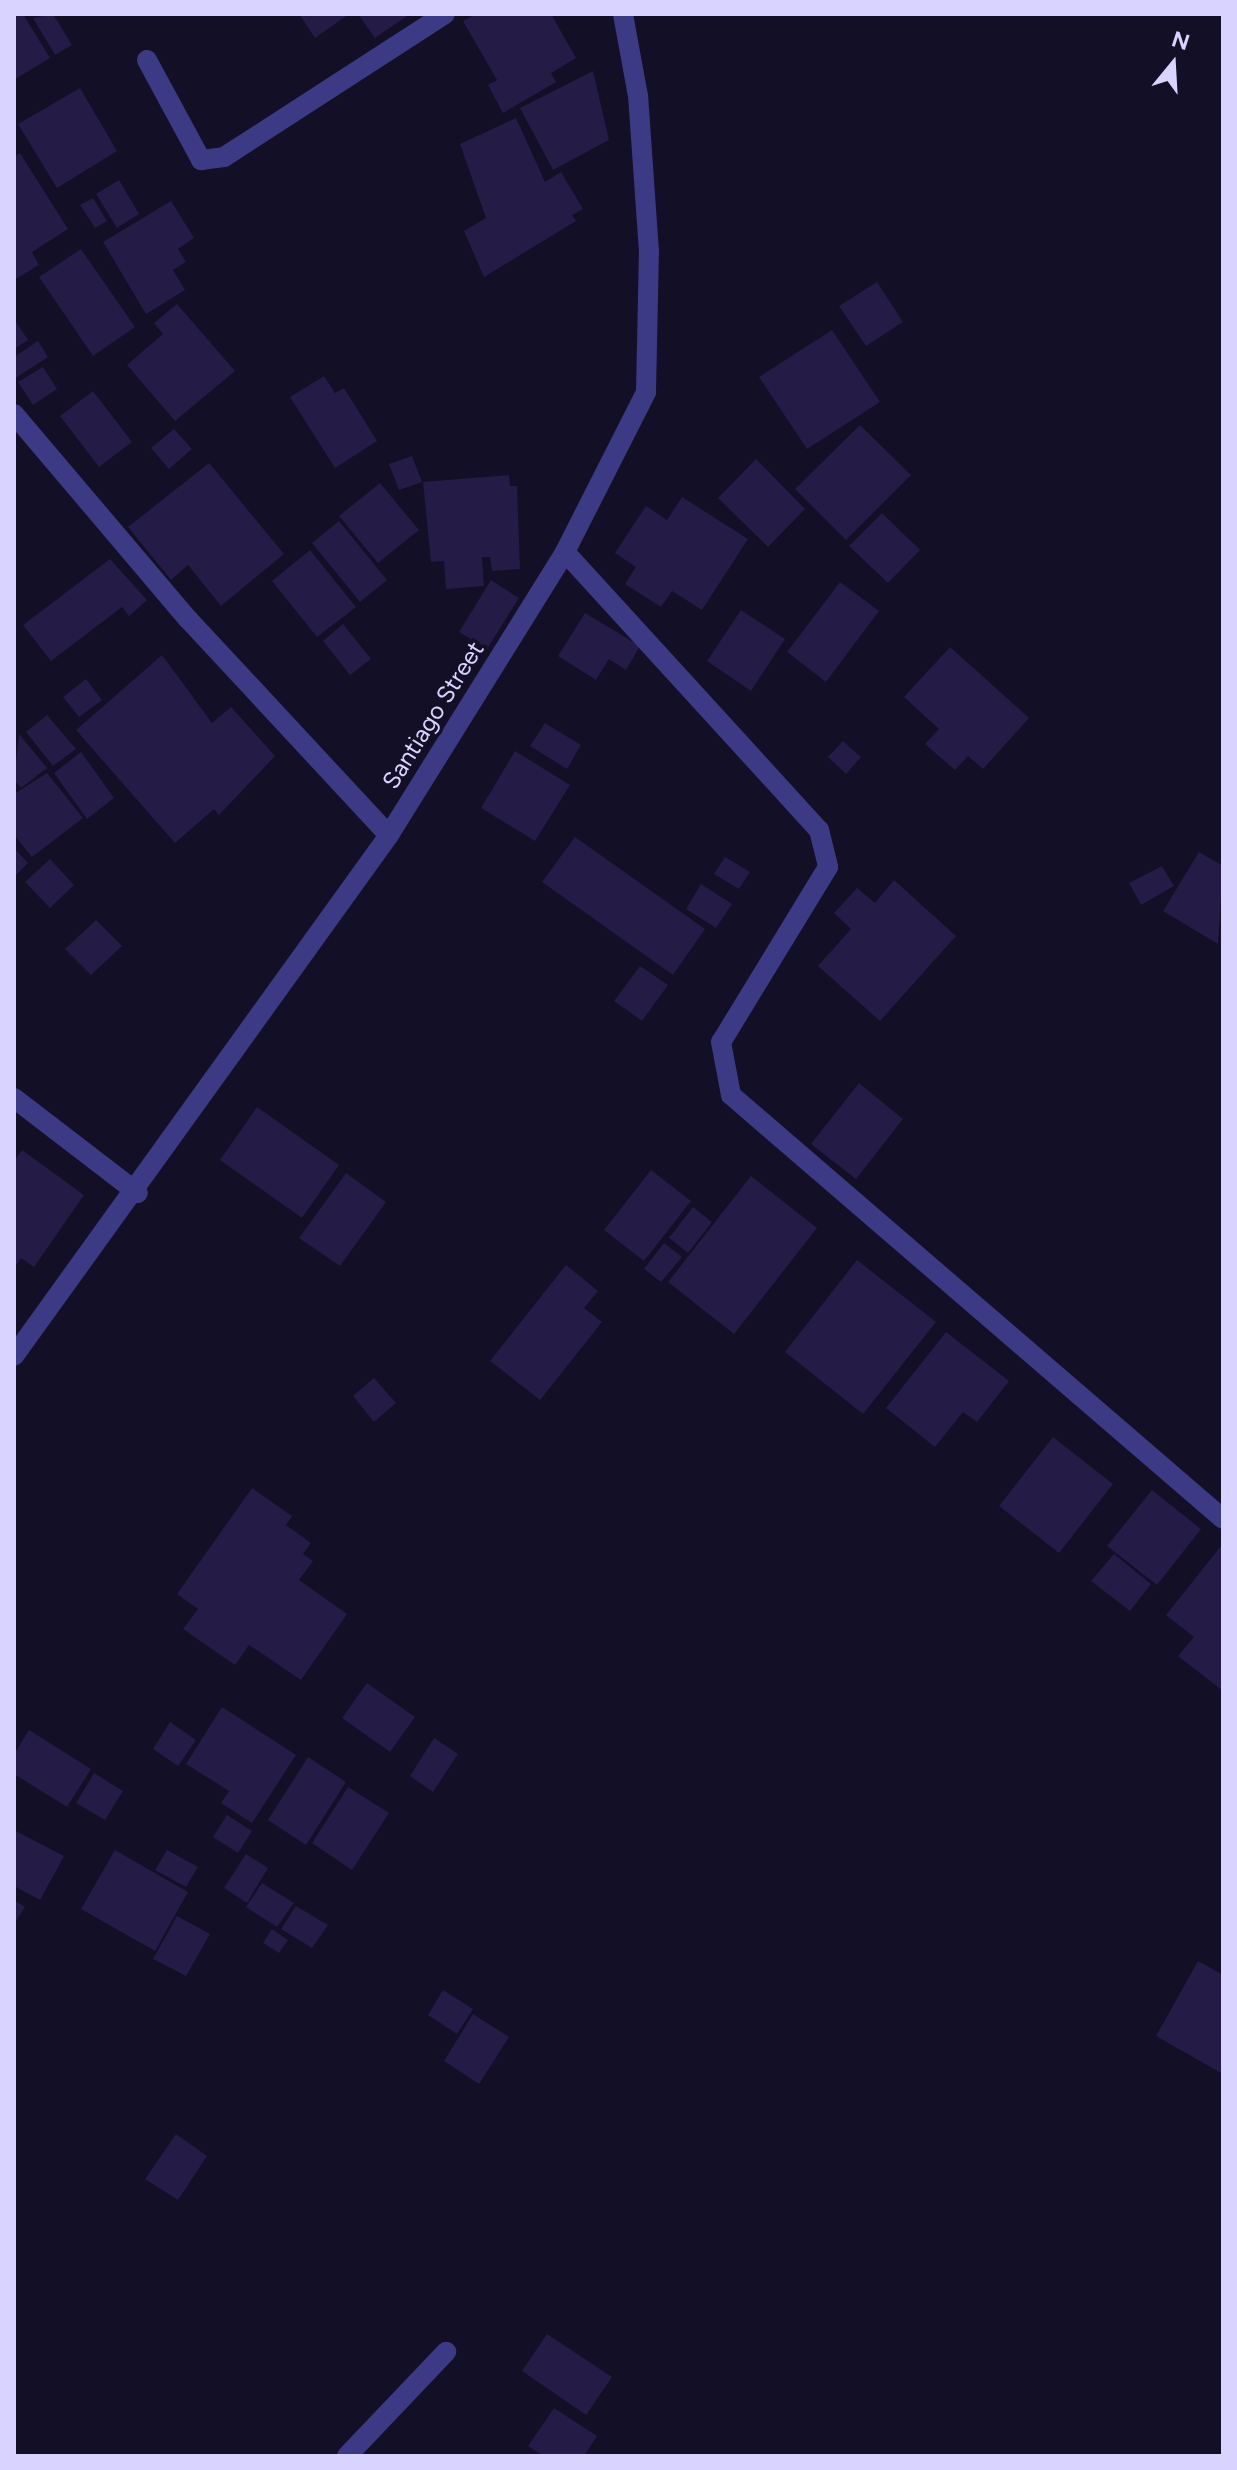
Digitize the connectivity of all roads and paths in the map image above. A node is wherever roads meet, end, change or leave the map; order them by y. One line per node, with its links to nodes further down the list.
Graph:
1 (445, 14): 3 (street)
2 (623, 14): 5 (street, Santiago Street)
3 (147, 60)
4 (14, 414): 6 (street)
5 (565, 552): 6 (street, Santiago Street); 10 (street)
6 (389, 835): 8 (street, Santiago Street)
7 (14, 1098): 8 (street)
8 (138, 1193): 9 (street, Santiago Street)
9 (14, 1356)
10 (1223, 1519)
11 (446, 2352): 12 (street)
12 (347, 2456)

